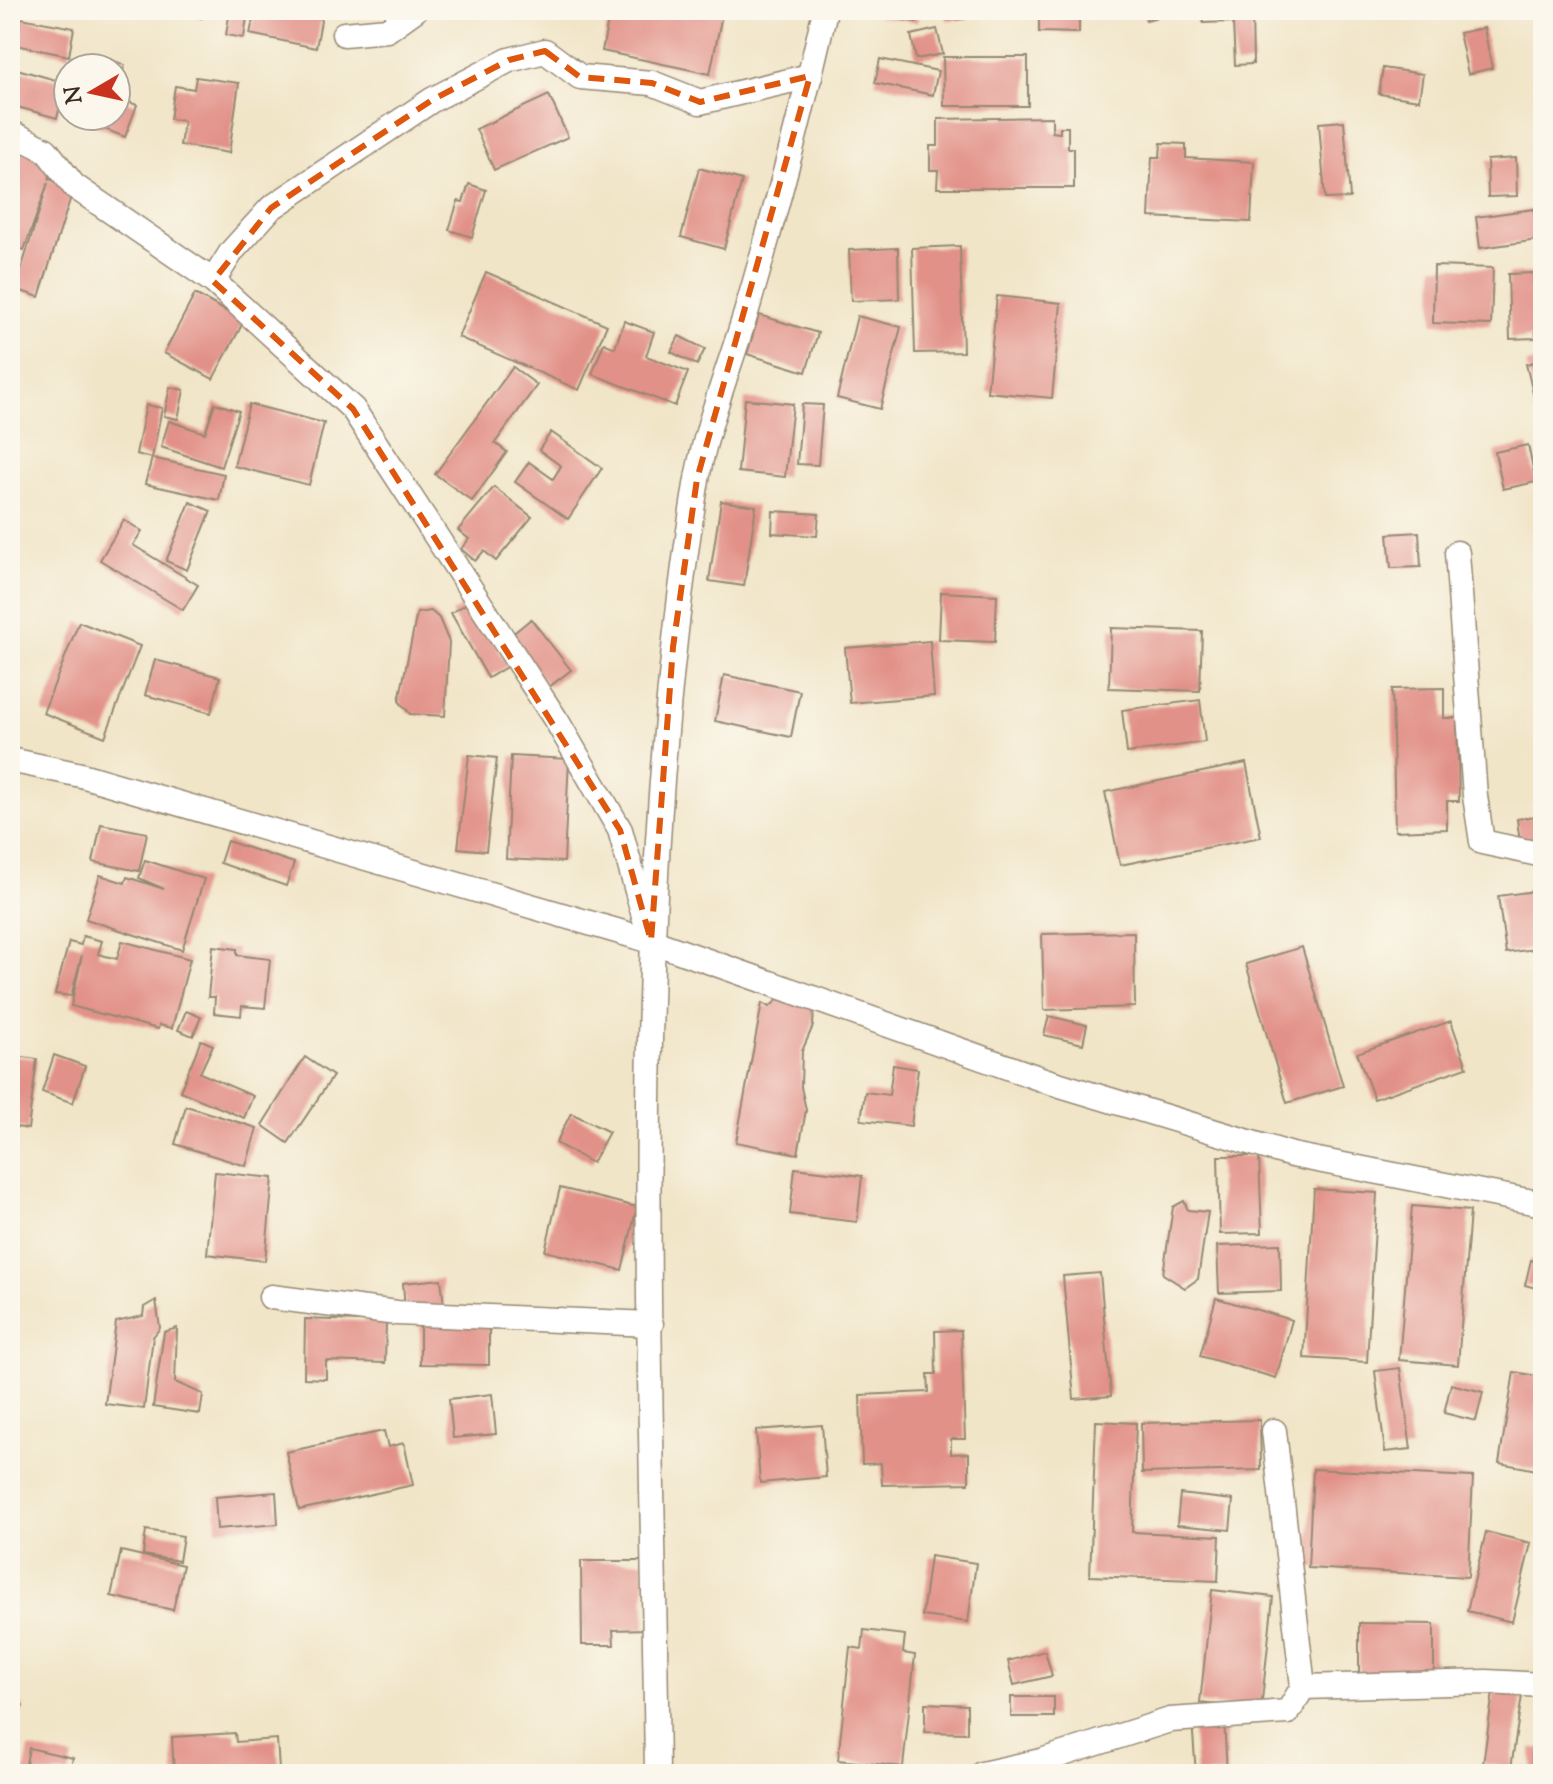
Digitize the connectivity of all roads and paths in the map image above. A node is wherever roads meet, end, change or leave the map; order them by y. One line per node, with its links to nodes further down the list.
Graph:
1 (415, 10): 3 (street)
2 (825, 10): 4 (street)
3 (344, 34)
4 (810, 76): 6 (street); 10 (street)
5 (10, 132): 6 (street)
6 (213, 281): 10 (street)
7 (1457, 553): 9 (street)
8 (10, 760): 10 (street)
9 (1543, 855)
10 (651, 941): 11 (street); 13 (street)
11 (1543, 1204)
12 (271, 1297): 13 (street)
13 (651, 1324): 17 (street)
14 (1274, 1431): 16 (street)
15 (1543, 1685): 16 (street)
16 (1303, 1687): 18 (street)
17 (657, 1774)
18 (982, 1774)

